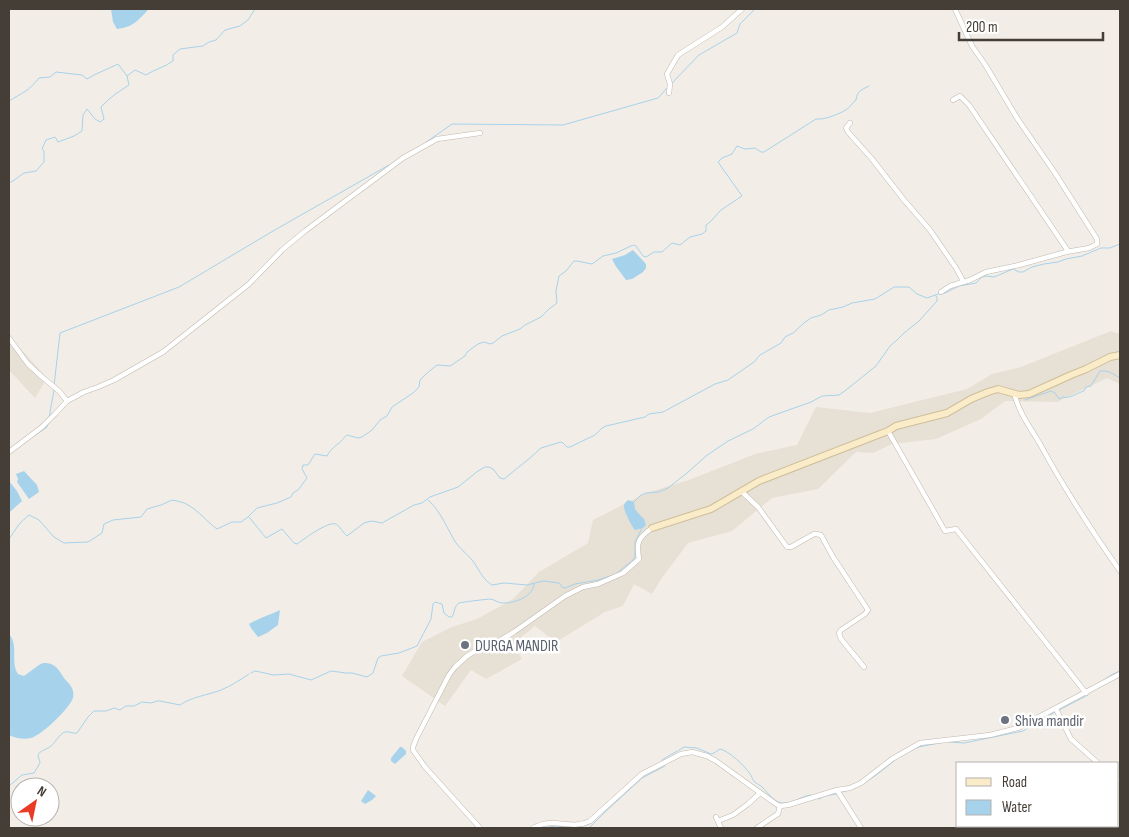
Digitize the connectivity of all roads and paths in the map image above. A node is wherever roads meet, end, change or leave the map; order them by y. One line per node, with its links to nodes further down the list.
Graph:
1 (742, 9): 3 (street)
2 (955, 9): 7 (street)
3 (669, 94)
4 (953, 100): 7 (street)
5 (850, 123): 8 (street)
6 (480, 132): 13 (street)
7 (1068, 252): 8 (street)
8 (962, 282): 9 (street)
9 (942, 292)
10 (9, 338): 13 (street)
11 (1120, 356): 12 (street)
12 (1014, 393): 14 (street); 18 (street)
13 (67, 401): 15 (street)
14 (888, 431): 16 (street); 21 (street)
15 (9, 452)
16 (741, 492): 17 (street); 19 (street)
17 (652, 528): 27 (street)
18 (1120, 570)
19 (864, 667)
20 (1120, 674): 21 (street)
21 (1086, 693): 22 (street)
22 (1056, 709): 23 (street); 24 (street)
23 (1097, 762)
24 (837, 790): 26 (street); 31 (street)
25 (760, 792): 26 (street); 28 (street); 29 (street)
26 (780, 806): 30 (street)
27 (480, 828)
28 (533, 828)
29 (721, 828)
30 (757, 828)
31 (861, 828)

